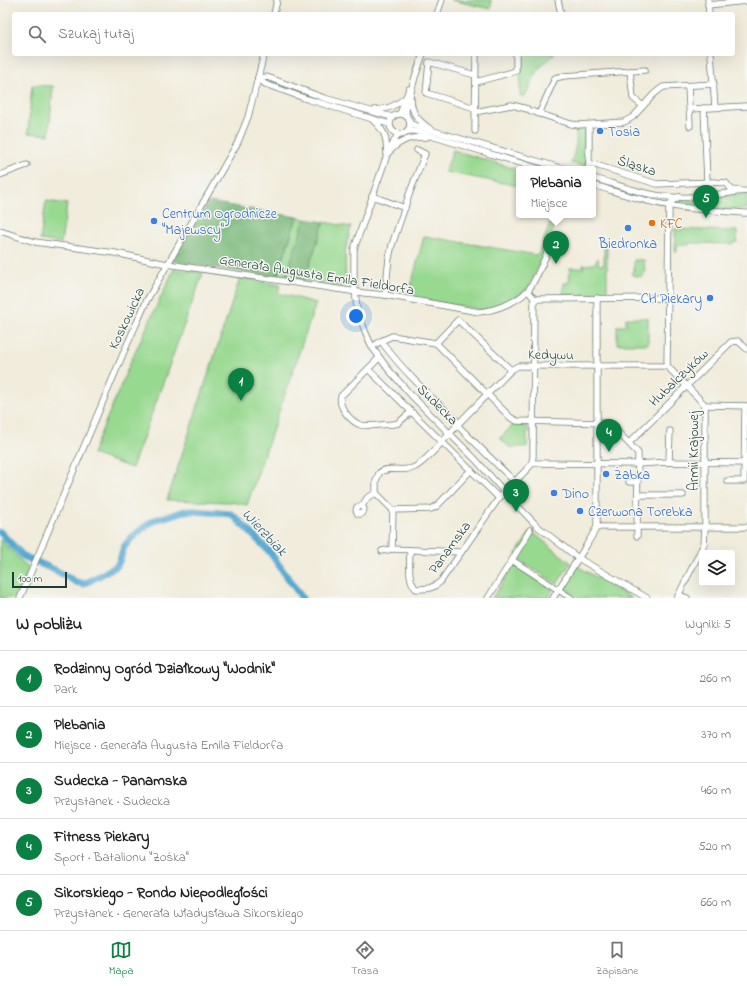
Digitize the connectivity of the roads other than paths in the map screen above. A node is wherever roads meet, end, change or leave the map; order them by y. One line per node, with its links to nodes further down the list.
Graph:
1 (277, 0): 6 (street)
2 (442, 0): 7 (street)
3 (558, 0): 8 (street)
4 (708, 2): 5 (street); 9 (street)
5 (747, 2)
6 (274, 12)
7 (439, 12)
8 (561, 12)
9 (709, 12)
10 (264, 56): 15 (street, Koskowicka)
11 (422, 56): 26 (street)
12 (476, 56): 18 (street)
13 (516, 56): 21 (street)
14 (711, 56): 23 (street)
15 (261, 66): 19 (street); 20 (street, Koskowicka)
16 (644, 70): 17 (street)
17 (630, 71): 27 (street); 35 (street)
18 (475, 75): 21 (street); 33 (street)
19 (267, 77): 20 (street); 32 (street)
20 (258, 78): 22 (street); 25 (street, Koskowicka)
21 (476, 82): 33 (street)
22 (265, 84): 25 (street); 38 (street)
23 (714, 84): 24 (street); 29 (street)
24 (688, 86): 27 (street); 31 (street)
25 (256, 88): 69 (street, Koskowicka)
26 (408, 96): 32 (street); 34 (street); 36 (street); 43 (street)
27 (643, 106): 40 (street)
28 (747, 106): 29 (street)
29 (715, 107): 30 (street)
30 (704, 108): 31 (street); 57 (street)
31 (690, 109): 41 (street)
32 (370, 110): 37 (street)
33 (475, 110): 35 (street); 45 (street)
34 (400, 114): 36 (street); 37 (street)
35 (540, 114): 40 (street)
36 (406, 116): 39 (street)
37 (392, 117): 42 (street)
38 (372, 119): 42 (street); 49 (street)
39 (410, 124): 43 (street); 44 (street)
40 (589, 125): 53 (street, Śląska)
41 (690, 126)
42 (390, 127): 46 (street); 49 (street, Sudecka)
43 (433, 130): 52 (street)
44 (407, 131): 46 (street); 47 (street)
45 (475, 131)
46 (398, 134): 49 (street, Sudecka)
47 (431, 137): 49 (street); 51 (street)
48 (417, 150): 65 (street)
49 (387, 155): 62 (street, Sudecka)
50 (27, 166): 55 (street)
51 (530, 166)
52 (554, 166)
53 (588, 166)
54 (596, 168): 57 (street, Śląska)
55 (0, 175)
56 (596, 179): 63 (street)
57 (707, 182): 58 (street, Śląska)
58 (726, 183): 60 (street, Śląska); 61 (street)
59 (596, 186): 64 (street)
60 (744, 191): 61 (street)
61 (720, 194): 63 (street)
62 (372, 196): 65 (street); 71 (street, Sudecka)
63 (679, 197): 64 (street)
64 (669, 206): 66 (street); 75 (street)
65 (405, 208): 72 (street)
66 (747, 213)
67 (0, 231): 69 (street, Generała Augusta Emila Fieldorfa)
68 (550, 244): 70 (street, Generała Augusta Emila Fieldorfa)
69 (167, 264): 71 (street, Generała Augusta Emila Fieldorfa); 132 (street, Koskowicka)
70 (528, 290): 73 (street); 76 (street, Generała Augusta Emila Fieldorfa)
71 (355, 292): 72 (street, Generała Augusta Emila Fieldorfa); 80 (street, Sudecka)
72 (385, 295): 76 (street, Generała Augusta Emila Fieldorfa)
73 (534, 298): 74 (street); 83 (street)
74 (597, 298): 75 (street); 84 (street)
75 (669, 298): 85 (street)
76 (459, 309): 77 (street)
77 (458, 320): 79 (street); 87 (street)
78 (382, 341): 79 (street); 80 (street); 95 (street)
79 (436, 343): 89 (street)
80 (372, 347): 82 (street, Sudecka)
81 (747, 349): 88 (street, Hubalczyków)
82 (380, 358): 86 (street); 97 (street, Sudecka)
83 (533, 365): 84 (street, Kedywu); 87 (street, Kedywu); 93 (street)
84 (597, 366): 85 (street, Kedywu); 94 (street)
85 (667, 366): 88 (street, Armii Krajowej)
86 (368, 369): 92 (street); 92 (street)
87 (511, 370): 89 (street, Kedywu)
88 (686, 385): 90 (street, Armii Krajowej); 99 (street, Hubalczyków)
89 (488, 394): 93 (street); 95 (street, Kedywu)
90 (705, 405): 91 (street); 101 (street, Armii Krajowej)
91 (746, 406): 103 (street)
92 (411, 412): 98 (street)
93 (533, 421): 94 (street); 102 (street)
94 (597, 422): 99 (street); 104 (street)
95 (458, 424): 97 (street, Kedywu); 108 (street)
96 (670, 431): 100 (street)
97 (450, 433): 98 (street, Kedywu); 111 (street, Sudecka)
98 (442, 441): 106 (street); 112 (street, Kedywu)
99 (629, 443): 105 (street)
100 (670, 462): 101 (street); 105 (street)
101 (705, 462): 103 (street); 121 (street, Armii Krajowej)
102 (532, 463): 104 (street); 108 (street, Panamska)
103 (745, 463): 107 (street)
104 (597, 464): 105 (street); 118 (street)
105 (638, 464): 110 (street)
106 (471, 470): 115 (street); 117 (street)
107 (727, 481)
108 (515, 482): 111 (street, Panamska)
109 (629, 482): 110 (street)
110 (638, 482): 113 (street)
111 (505, 492): 115 (street, Panamska); 128 (street, Sudecka)
112 (376, 493): 116 (street); 117 (street)
113 (638, 495): 114 (street); 119 (street)
114 (683, 495)
115 (499, 498): 127 (street, Panamska)
116 (362, 506)
117 (393, 510): 124 (street)
118 (597, 527): 119 (street); 128 (street)
119 (637, 527): 121 (street); 123 (street)
120 (747, 527): 121 (street)
121 (705, 528): 131 (street, Armii Krajowej)
122 (530, 530): 129 (street)
123 (637, 536)
124 (392, 550): 125 (street); 126 (street)
125 (410, 550): 127 (street); 127 (street, Panamska)
126 (382, 552)
127 (461, 552)
128 (578, 558): 130 (street); 136 (street, Sudecka)
129 (512, 560): 130 (street); 133 (street)
130 (558, 590): 134 (street); 135 (street)
131 (678, 596): 137 (street)
132 (20, 598)
133 (488, 598)
134 (553, 598)
135 (572, 598)
136 (647, 598)
137 (687, 598)

